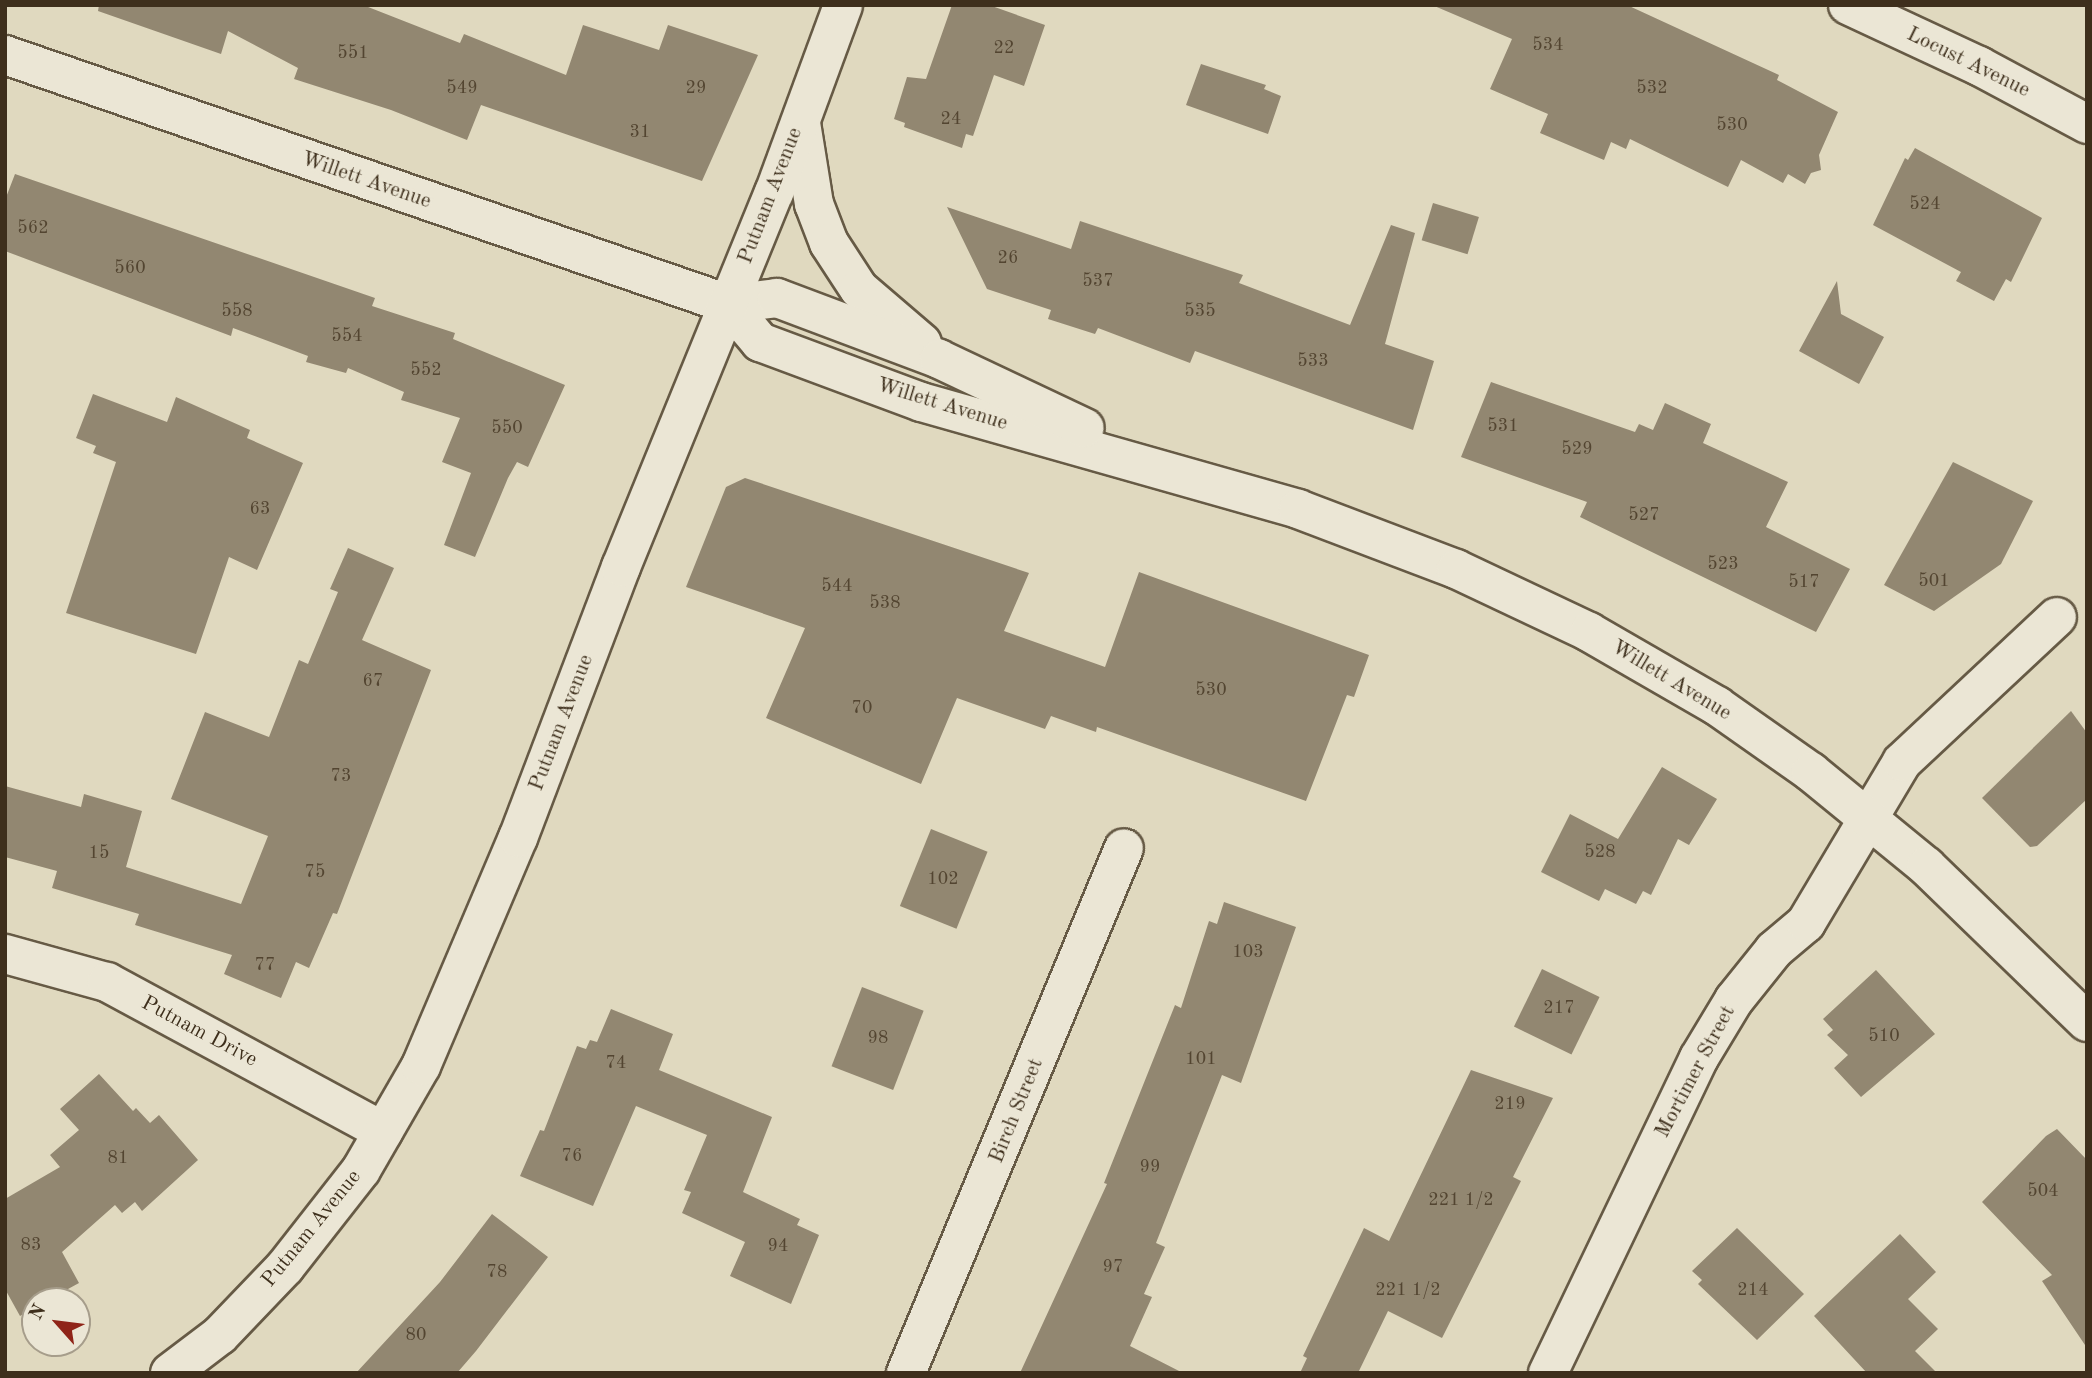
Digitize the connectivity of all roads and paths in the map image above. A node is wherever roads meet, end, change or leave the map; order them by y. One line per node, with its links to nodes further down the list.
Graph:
1 (844, 5): 4 (street, Putnam Avenue)
2 (1848, 5): 5 (street, Locust Avenue)
3 (5, 55): 6 (street, Willett Avenue)
4 (800, 119): 6 (street, Putnam Avenue); 7 (street)
5 (2087, 124)
6 (728, 304): 7 (street, Willett Avenue); 8 (street, Willett Avenue); 14 (street, Putnam Avenue)
7 (939, 359): 8 (street, Willett Avenue)
8 (1175, 471): 10 (street, Willett Avenue)
9 (2057, 617): 10 (street, Mortimer Street)
10 (1867, 819): 13 (street, Willett Avenue); 17 (street, Mortimer Street)
11 (1124, 848): 16 (street, Birch Street)
12 (5, 954): 14 (street, Putnam Drive)
13 (2087, 1022)
14 (383, 1131): 15 (street, Putnam Avenue)
15 (170, 1373)
16 (906, 1373)
17 (1548, 1373)

